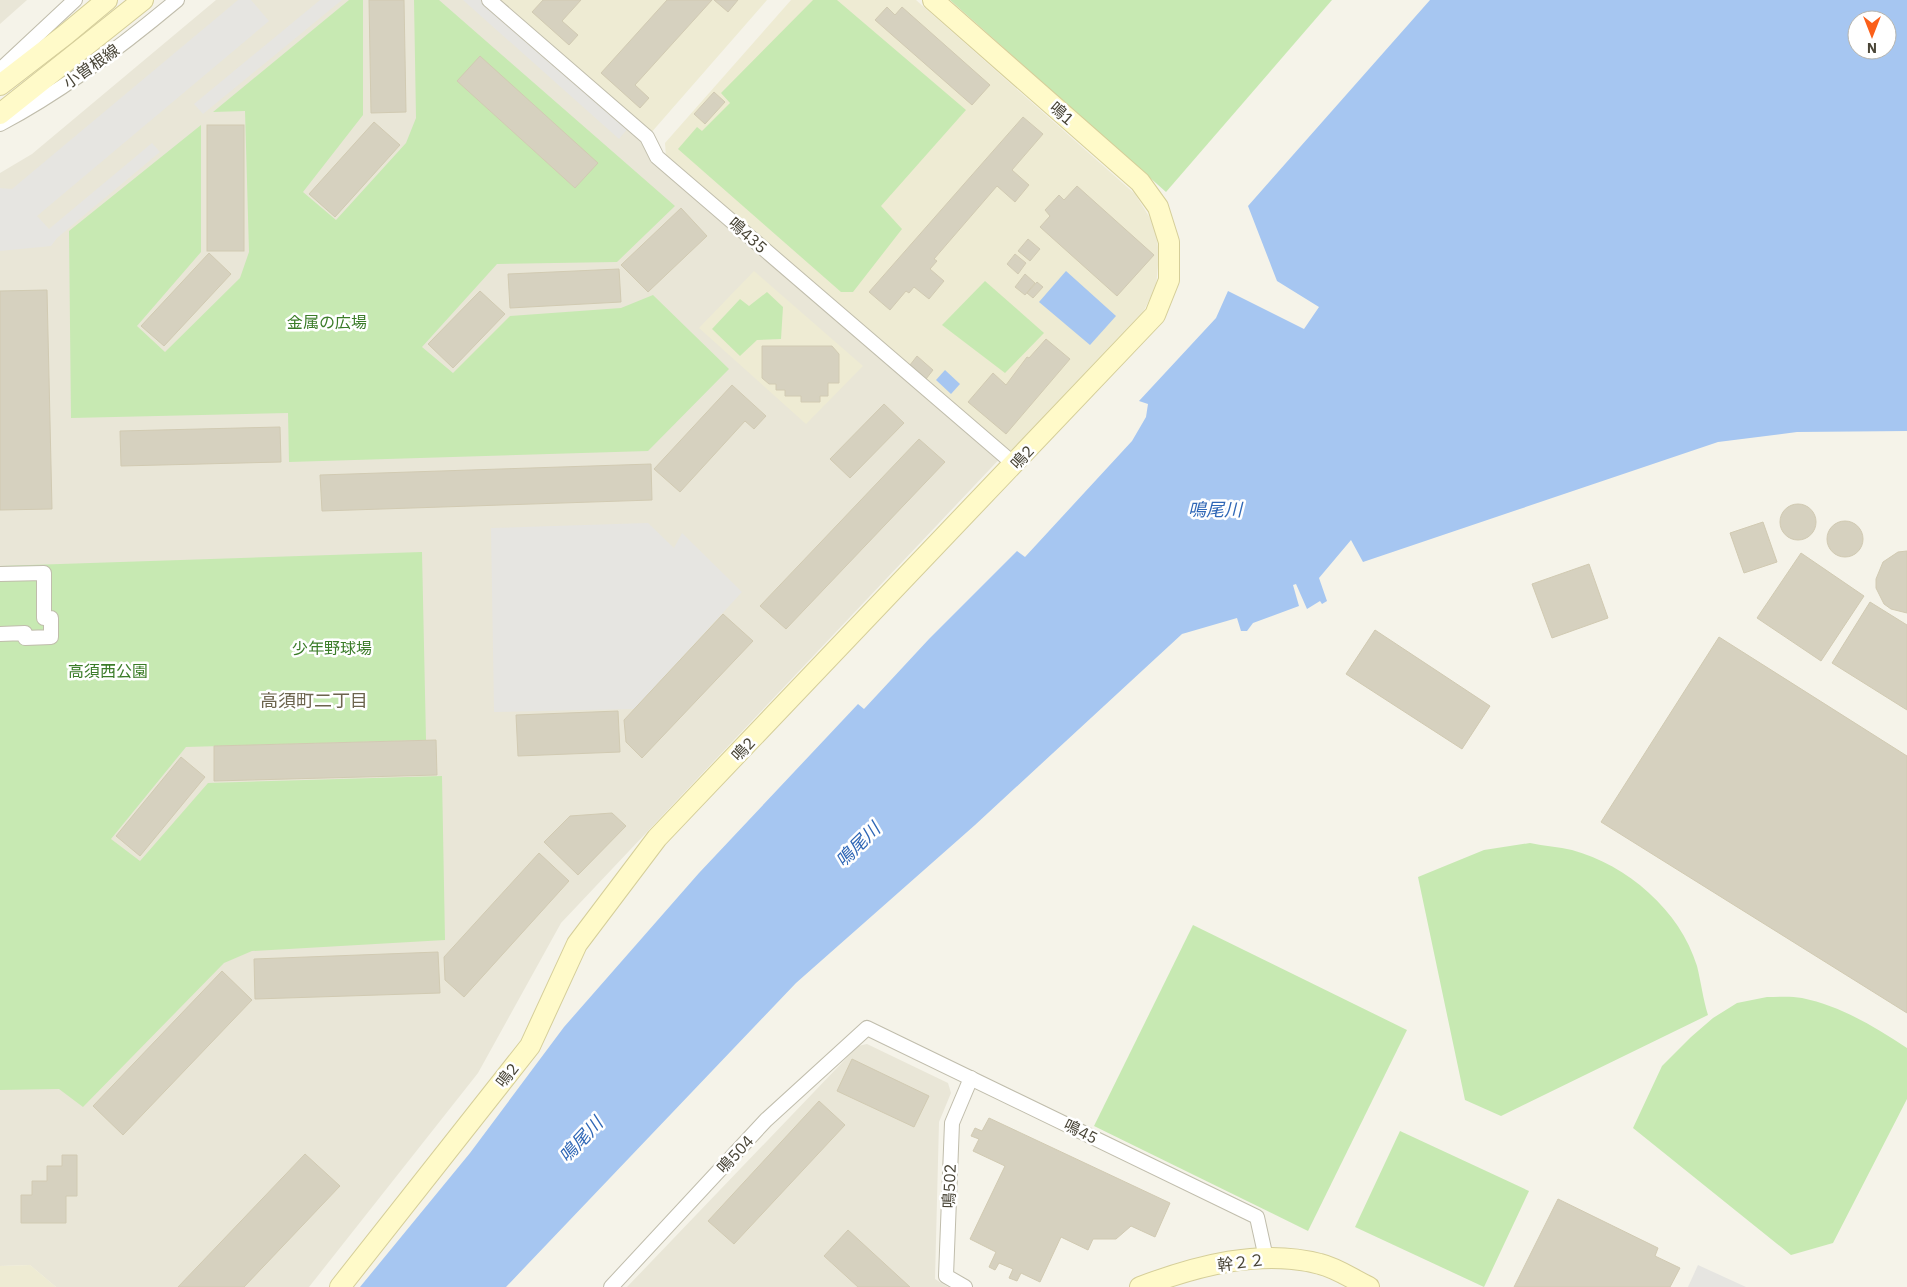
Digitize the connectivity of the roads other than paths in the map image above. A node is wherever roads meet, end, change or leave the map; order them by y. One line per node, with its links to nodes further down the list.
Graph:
1 (75, 0): 7 (street)
2 (107, 0): 8 (street)
3 (177, 0): 10 (street, 小曽根線)
4 (489, 0): 12 (street, 鳴435)
5 (933, 0): 11 (street, 鳴1)
6 (141, 1): 9 (street)
7 (0, 70)
8 (0, 85)
9 (0, 114)
10 (0, 124)
11 (1169, 242): 12 (street, 鳴2)
12 (1015, 465): 18 (street, 鳴2)
13 (0, 574): 14 (street)
14 (0, 634)
15 (867, 1028): 16 (street, 鳴45); 19 (street, 鳴504)
16 (971, 1078): 17 (street, 鳴45); 20 (street, 鳴502)
17 (1266, 1258): 21 (street, 幹２２); 22 (street, 幹２２)
18 (340, 1287)
19 (611, 1287)
20 (965, 1287)
21 (1140, 1287)
22 (1369, 1287)

